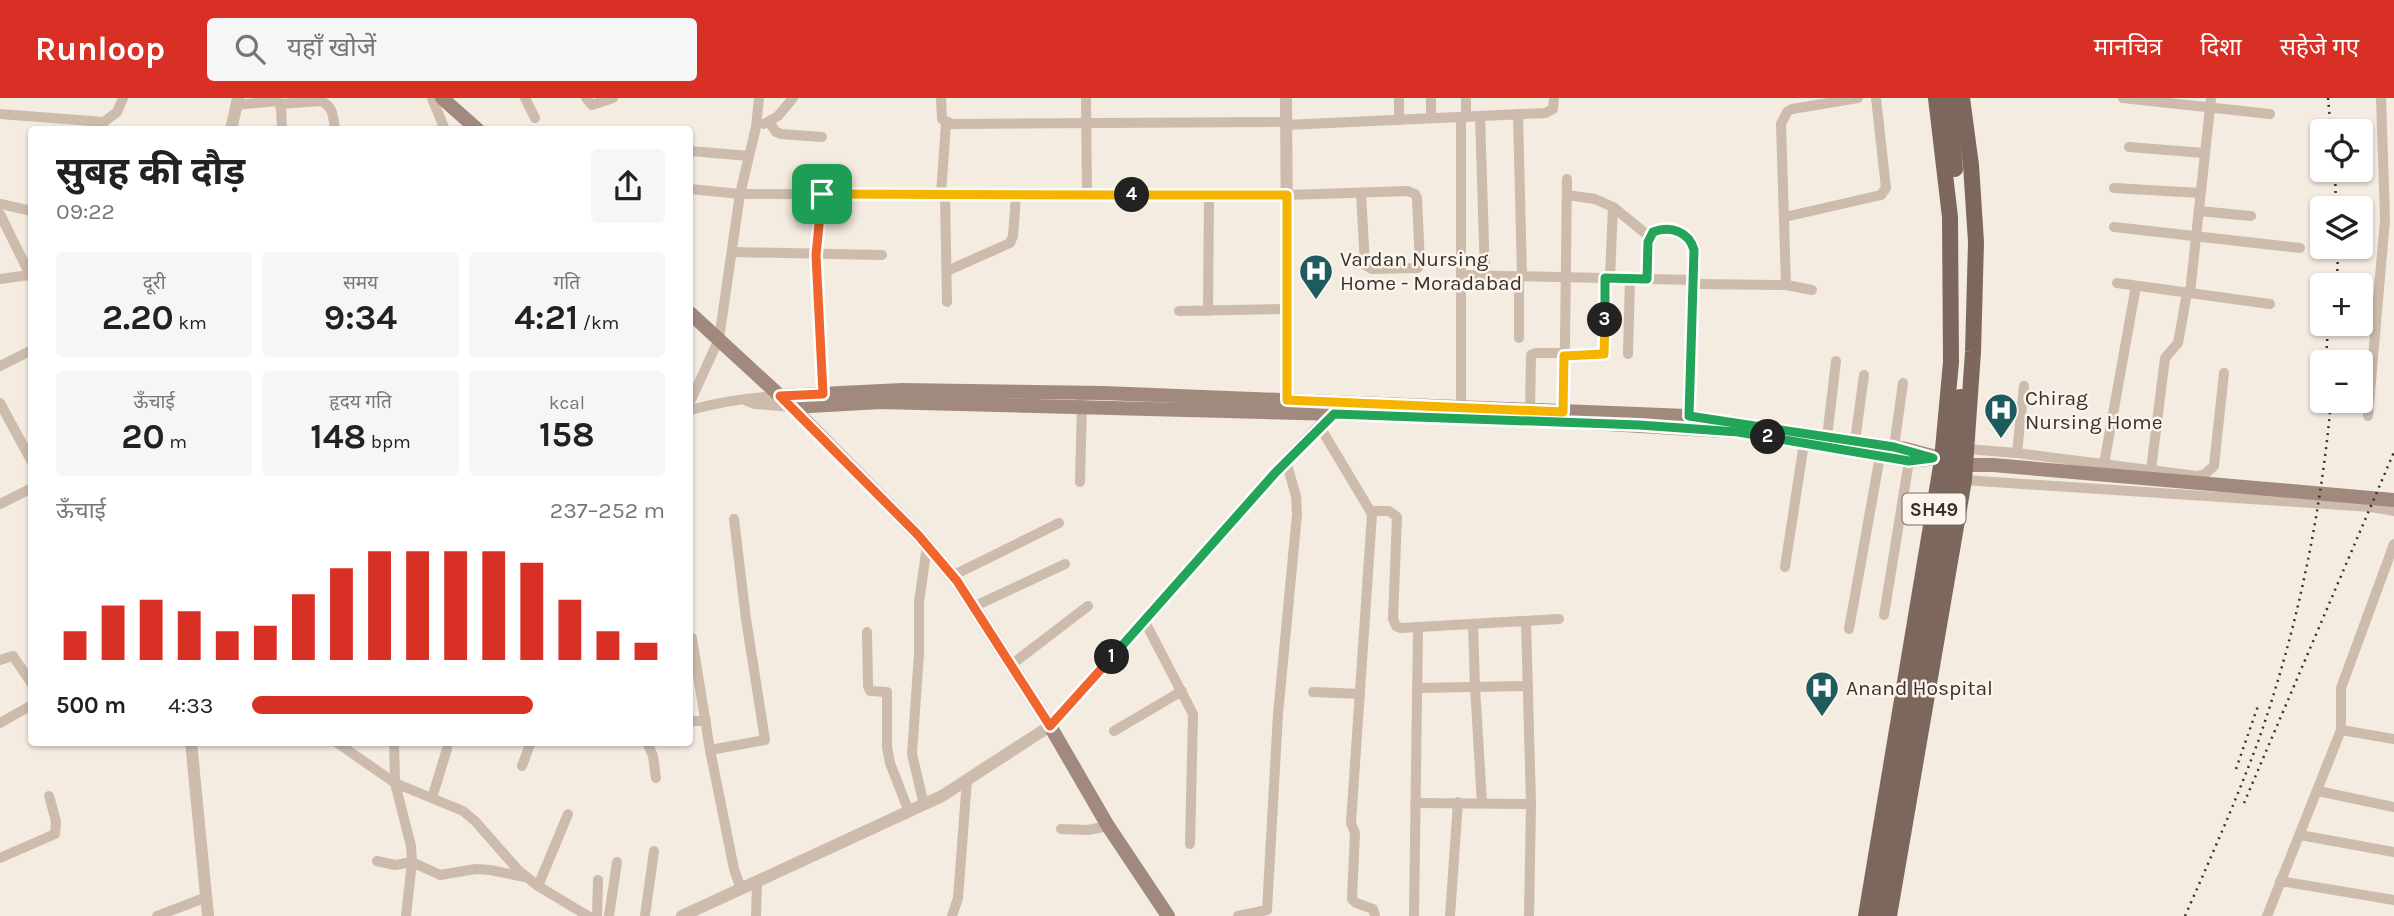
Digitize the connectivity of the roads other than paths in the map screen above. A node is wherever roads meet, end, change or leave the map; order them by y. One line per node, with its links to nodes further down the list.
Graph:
1 (123, 98): 26 (street)
2 (432, 98): 41 (street)
3 (442, 98): 42 (main road)
4 (525, 98): 31 (street)
5 (586, 98): 6 (street)
6 (613, 98)
7 (759, 98): 43 (street)
8 (793, 98): 34 (street)
9 (941, 98): 35 (street)
10 (1086, 98): 36 (street)
11 (1286, 98): 37 (street)
12 (1399, 98): 33 (street)
13 (1431, 98): 32 (street)
14 (1466, 98): 30 (street)
15 (1555, 98): 27 (street)
16 (1858, 98): 70 (street)
17 (1876, 98): 70 (street)
18 (1936, 98): 136 (main road, SH49)
19 (1948, 98): 240 (main road, SH49)
20 (1962, 98): 140 (main road, SH49)
21 (2123, 98): 24 (street)
22 (2381, 98): 44 (street)
23 (237, 101): 25 (street); 38 (street)
24 (2210, 102): 28 (street); 48 (street)
25 (280, 104): 39 (street); 40 (street)
26 (0, 114)
27 (1518, 114): 29 (street); 84 (street)
28 (2270, 114)
29 (1480, 116): 30 (street); 83 (street)
30 (1463, 117): 32 (street); 82 (street)
31 (535, 118)
32 (1431, 118): 33 (street)
33 (1399, 120): 37 (street)
34 (769, 122): 43 (street); 45 (street)
35 (946, 123): 36 (street); 58 (street)
36 (1086, 123): 37 (street); 60 (street)
37 (1286, 123): 62 (street)
38 (232, 126)
39 (282, 126)
40 (334, 126)
41 (443, 126)
42 (474, 126)
43 (755, 127): 49 (street)
44 (2388, 127): 50 (street)
45 (822, 137)
46 (2129, 147): 48 (street)
47 (693, 151): 49 (street)
48 (2204, 153): 55 (street)
49 (749, 156): 56 (street)
50 (2389, 164): 64 (street)
51 (1567, 179): 63 (street)
52 (2113, 188): 55 (street)
53 (693, 189): 56 (street)
54 (1361, 193): 54 (street); 62 (street)
55 (2200, 193): 68 (street)
56 (740, 194): 57 (street); 77 (street)
57 (822, 194): 58 (street); 78 (street)
58 (943, 195): 59 (street); 80 (street)
59 (1016, 195): 60 (street); 80 (street)
60 (1087, 195): 61 (street)
61 (1209, 195): 62 (street); 101 (street)
62 (1287, 195): 99 (street)
63 (1567, 195): 66 (street); 86 (street)
64 (2389, 203): 76 (street)
65 (0, 204): 67 (street)
66 (1613, 207): 74 (street); 87 (street)
67 (28, 210)
68 (2199, 211): 69 (street); 73 (street)
69 (2251, 216)
70 (1784, 217): 93 (street)
71 (1, 218): 81 (street)
72 (2113, 227): 73 (street)
73 (2196, 236): 75 (street); 96 (street)
74 (1650, 237): 90 (street); 91 (street)
75 (2300, 248)
76 (2388, 248): 124 (street)
77 (732, 252): 78 (street); 104 (street)
78 (816, 255): 79 (street); 114 (street)
79 (882, 255)
80 (947, 271): 97 (street)
81 (28, 273)
82 (1461, 275): 83 (street); 123 (street)
83 (1485, 275): 84 (street)
84 (1521, 276): 86 (street); 103 (street)
85 (28, 277): 88 (street)
86 (1566, 277): 87 (street); 107 (street)
87 (1608, 278): 89 (street); 107 (street)
88 (0, 279)
89 (1630, 279): 90 (street); 106 (street)
90 (1647, 279): 91 (street)
91 (1694, 282): 93 (street); 126 (street)
92 (2118, 283): 94 (street)
93 (1786, 285): 95 (street)
94 (2136, 286): 96 (street); 139 (street)
95 (1812, 290)
96 (2188, 293): 98 (street); 141 (street)
97 (947, 302)
98 (2270, 304)
99 (1287, 309): 101 (street); 119 (street)
100 (1178, 311): 101 (street)
101 (1208, 311)
102 (693, 316): 104 (main road)
103 (1519, 338)
104 (719, 339): 115 (street); 117 (main road)
105 (28, 352): 109 (street)
106 (1628, 354)
107 (1564, 355): 122 (street); 125 (street)
108 (1836, 361): 129 (street)
109 (0, 366)
110 (2224, 373): 141 (street)
111 (1864, 375): 130 (street)
112 (1903, 383): 132 (street)
113 (2024, 386): 133 (street)
114 (823, 394): 116 (main road); 117 (main road)
115 (693, 395)
116 (1082, 399): 117 (main road); 119 (main road); 142 (street)
117 (786, 402): 121 (street); 151 (main road)
118 (0, 403): 134 (street)
119 (1288, 405): 120 (main road)
120 (1337, 408): 123 (main road); 127 (street)
121 (693, 410)
122 (1530, 411): 123 (main road); 125 (main road)
123 (1462, 412): 125 (main road)
124 (2368, 416)
125 (1564, 417): 126 (main road)
126 (1689, 422): 128 (main road)
127 (1320, 427): 137 (street); 146 (street)
128 (1781, 434): 129 (main road); 131 (main road)
129 (1828, 437): 130 (main road)
130 (1855, 441): 132 (main road)
131 (1804, 443): 135 (main road); 153 (street)
132 (1894, 447): 136 (main road)
133 (2017, 453): 139 (street); 140 (street)
134 (28, 455)
135 (1880, 456): 138 (main road); 163 (street)
136 (1937, 459): 138 (main road); 140 (main road); 239 (main road, SH49)
137 (1286, 461): 159 (street); 234 (street)
138 (1909, 461): 157 (street)
139 (2104, 464): 141 (street)
140 (1966, 465): 144 (main road); 147 (street); 241 (main road, SH49)
141 (2151, 470)
142 (1080, 482)
143 (28, 490): 145 (street)
144 (2394, 500)
145 (0, 504)
146 (1371, 511): 162 (street); 174 (street)
147 (2394, 511)
148 (734, 519): 189 (street)
149 (1059, 523): 154 (street)
150 (2394, 544): 180 (street)
151 (927, 546): 154 (main road); 201 (street)
152 (1065, 564): 156 (street)
153 (1784, 566)
154 (952, 576): 156 (main road)
155 (1088, 606): 167 (street)
156 (973, 607): 167 (main road)
157 (1884, 615)
158 (1559, 619): 160 (street)
159 (1144, 620): 172 (street); 179 (street)
160 (1526, 621): 161 (street); 169 (street)
161 (1473, 624): 162 (street); 170 (street)
162 (1418, 627): 171 (street)
163 (1849, 629)
164 (867, 632): 203 (street)
165 (693, 644): 176 (street)
166 (0, 660): 168 (street)
167 (1011, 665): 179 (main road)
168 (28, 678)
169 (1528, 686): 170 (street); 200 (street)
170 (1475, 687): 171 (street); 199 (street)
171 (1417, 688): 198 (street)
172 (1182, 691): 181 (street); 208 (street)
173 (1312, 692): 174 (street)
174 (1360, 694): 235 (street)
175 (28, 707): 178 (street)
176 (706, 720): 177 (street); 189 (street)
177 (693, 721)
178 (0, 723)
179 (1050, 726): 192 (street); 205 (main road)
180 (2341, 730): 182 (street); 194 (street)
181 (1114, 731)
182 (2394, 739)
183 (191, 746): 221 (street)
184 (342, 746): 193 (street)
185 (394, 746): 193 (street)
186 (530, 746): 190 (street)
187 (649, 746): 191 (street)
188 (447, 749): 196 (street)
189 (710, 750): 220 (street)
190 (522, 766)
191 (656, 778)
192 (967, 780): 201 (street); 232 (street)
193 (395, 783): 196 (street); 213 (street)
194 (2318, 791): 202 (street); 207 (street)
195 (49, 796): 211 (street)
196 (432, 798): 215 (street)
197 (1458, 802): 198 (street); 199 (street); 237 (street)
198 (1415, 803): 236 (street)
199 (1482, 803): 200 (street)
200 (1531, 804): 238 (street)
201 (924, 805): 203 (street)
202 (2394, 807)
203 (908, 812): 218 (street)
204 (568, 814): 219 (street)
205 (1108, 826): 206 (street); 233 (main road)
206 (1061, 829)
207 (2300, 835): 210 (street); 217 (street)
208 (1190, 845)
209 (654, 851): 229 (street)
210 (2394, 852)
211 (0, 858)
212 (377, 860): 213 (street)
213 (412, 862): 215 (street); 225 (street)
214 (617, 862): 228 (street)
215 (527, 877): 219 (street)
216 (598, 880): 227 (street)
217 (2280, 881): 222 (street); 242 (street)
218 (757, 882): 220 (street); 231 (street)
219 (538, 886): 226 (street)
220 (741, 889): 230 (street)
221 (206, 897): 223 (street); 224 (street)
222 (2394, 900)
223 (157, 916)
224 (208, 916)
225 (406, 916)
226 (588, 916)
227 (597, 916)
228 (609, 916)
229 (645, 916)
230 (682, 916)
231 (756, 916)
232 (952, 916)
233 (1168, 916)
234 (1238, 916)
235 (1375, 916)
236 (1414, 916)
237 (1450, 916)
238 (1529, 916)
239 (1866, 916)
240 (1879, 916)
241 (1889, 916)
242 (2267, 916)

